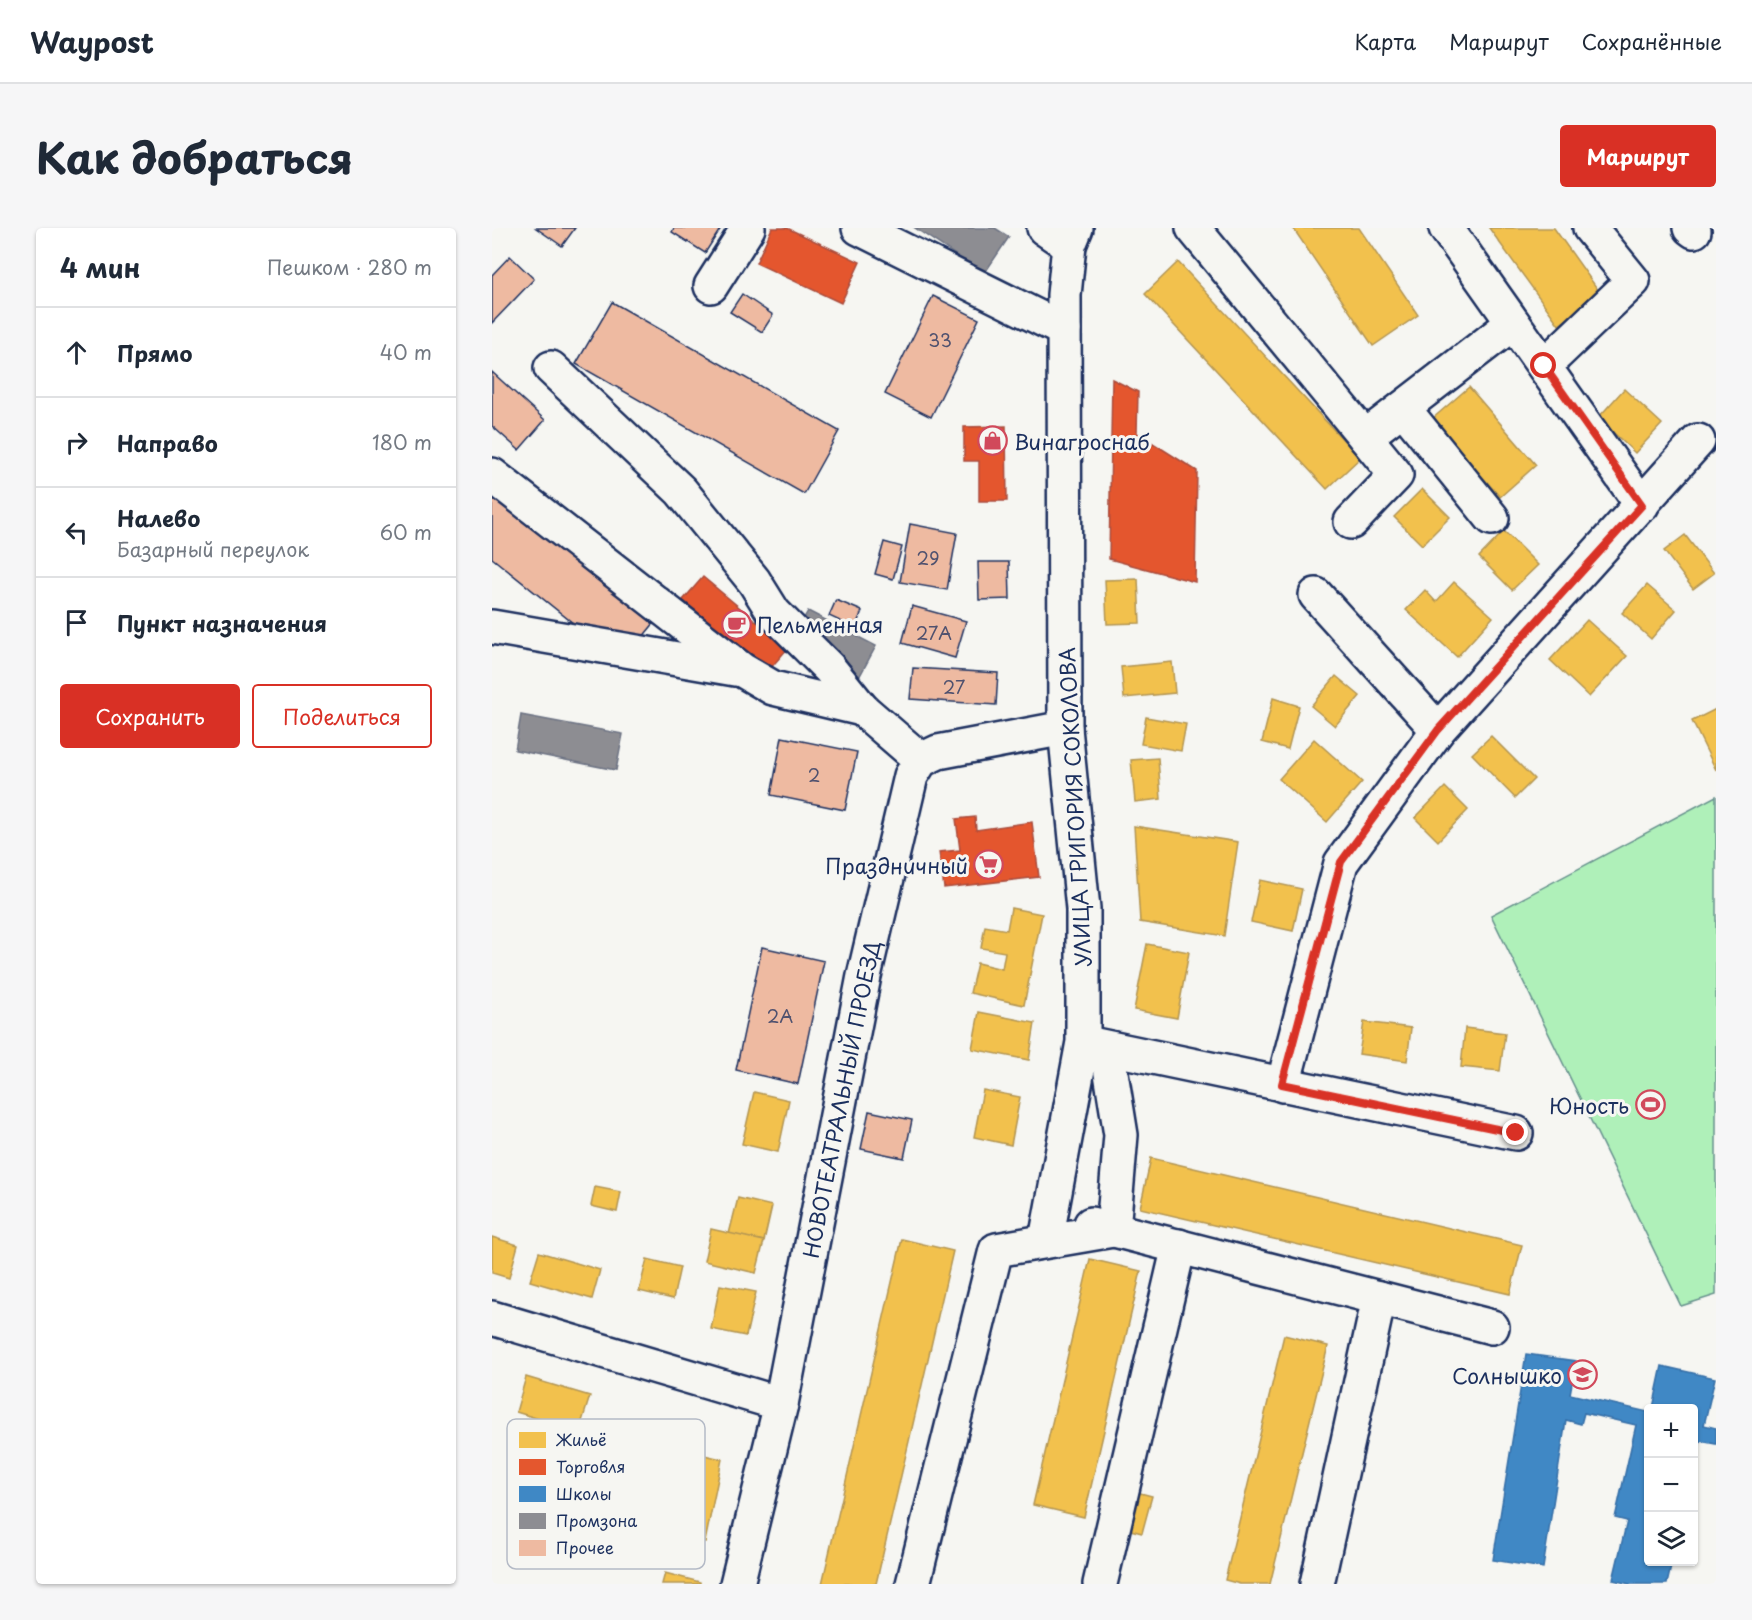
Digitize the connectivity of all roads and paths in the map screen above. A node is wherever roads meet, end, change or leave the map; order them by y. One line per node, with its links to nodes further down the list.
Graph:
1 (748, 228): 7 (street)
2 (859, 228): 9 (street)
3 (1193, 228): 13 (street)
4 (1446, 228): 8 (street)
5 (1590, 228): 10 (street)
6 (1063, 234): 9 (street, УЛИЦА ГРИГОРИЯ СОКОЛОВА)
7 (711, 286)
8 (1513, 323): 10 (street); 12 (street)
9 (1065, 330): 23 (street, УЛИЦА ГРИГОРИЯ СОКОЛОВА)
10 (1544, 366): 16 (street)
11 (551, 368): 22 (street)
12 (1403, 408): 13 (street); 17 (street)
13 (1365, 437): 18 (street)
14 (1698, 441): 16 (street)
15 (492, 475): 21 (street)
16 (1642, 505): 24 (street)
17 (1492, 518)
18 (1351, 522)
19 (1316, 595): 24 (street)
20 (492, 627): 21 (street)
21 (741, 670): 22 (street)
22 (862, 710): 25 (street)
23 (1065, 728): 25 (street); 26 (street, УЛИЦА ГРИГОРИЯ СОКОЛОВА)
24 (1438, 730): 27 (street)
25 (921, 760): 35 (street, НОВОТЕАТРАЛЬНЫЙ ПРОЕЗД)
26 (1095, 1045): 27 (street); 29 (street, УЛИЦА ГРИГОРИЯ СОКОЛОВА); 30 (street)
27 (1282, 1084): 28 (street)
28 (1516, 1133)
29 (1049, 1227): 30 (street); 37 (street)
30 (1113, 1230): 31 (street)
31 (1179, 1246): 32 (street); 38 (street)
32 (1379, 1298): 34 (street); 39 (street)
33 (492, 1318): 35 (street)
34 (1492, 1327)
35 (781, 1404): 36 (street, НОВОТЕАТРАЛЬНЫЙ ПРОЕЗД)
36 (737, 1584)
37 (913, 1584)
38 (1100, 1584)
39 (1317, 1584)

